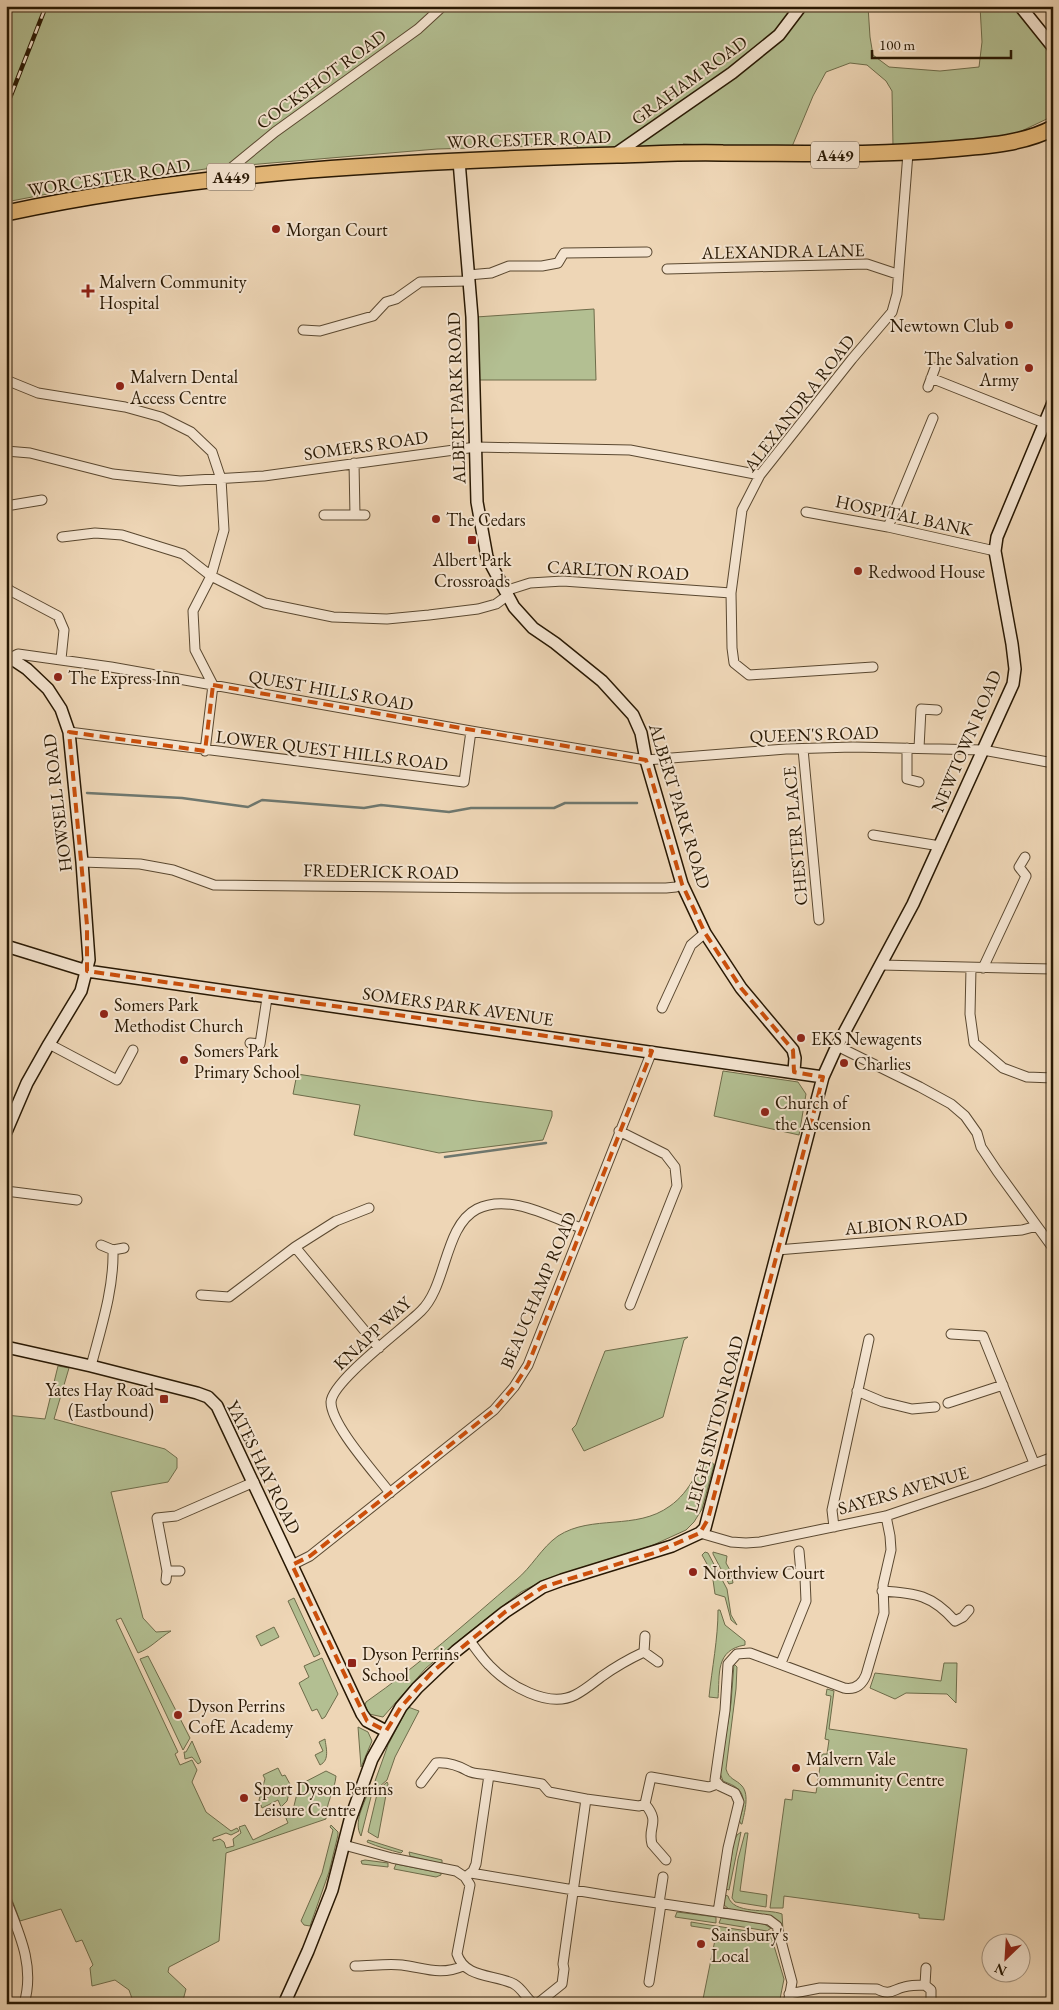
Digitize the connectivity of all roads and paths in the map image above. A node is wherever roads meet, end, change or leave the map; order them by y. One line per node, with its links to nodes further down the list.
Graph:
1 (443, 6): 9 (street, COCKSHOT ROAD)
2 (802, 6): 7 (street, GRAHAM ROAD)
3 (1020, 6): 4 (street)
4 (1053, 47)
5 (1053, 128): 6 (highway, WORCESTER ROAD / A449)
6 (908, 153): 7 (highway, WORCESTER ROAD / A449); 13 (street, ALEXANDRA ROAD)
7 (614, 155): 8 (highway, WORCESTER ROAD / A449)
8 (459, 160): 9 (highway, WORCESTER ROAD / A449); 14 (street, ALBERT PARK ROAD)
9 (219, 178): 10 (highway, WORCESTER ROAD / A449)
10 (6, 213)
11 (647, 252): 14 (street)
12 (667, 269): 13 (street, ALEXANDRA LANE)
13 (897, 274): 24 (street, ALEXANDRA ROAD)
14 (468, 278): 15 (street); 21 (street, ALBERT PARK ROAD)
15 (303, 330)
16 (935, 368): 20 (street)
17 (6, 380): 25 (street)
18 (1053, 403): 20 (street, NEWTOWN ROAD)
19 (933, 418): 32 (street)
20 (1044, 423): 34 (street, NEWTOWN ROAD)
21 (476, 447): 23 (street, SOMERS ROAD); 24 (street, SOMERS ROAD); 38 (street, ALBERT PARK ROAD)
22 (6, 451): 25 (street, SOMERS ROAD)
23 (354, 463): 25 (street, SOMERS ROAD); 30 (street)
24 (760, 475): 37 (street, ALEXANDRA ROAD)
25 (222, 479): 35 (street)
26 (42, 500): 27 (street)
27 (6, 506)
28 (806, 512): 32 (street, HOSPITAL BANK)
29 (324, 515): 30 (street)
30 (355, 515): 31 (street)
31 (365, 515)
32 (888, 527): 34 (street, HOSPITAL BANK)
33 (62, 537): 35 (street, CARLTON ROAD)
34 (995, 551): 49 (street, NEWTOWN ROAD)
35 (210, 576): 38 (street, CARLTON ROAD); 42 (street)
36 (6, 585): 40 (street)
37 (731, 593): 38 (street, CARLTON ROAD); 41 (street, ALEXANDRA ROAD)
38 (506, 594): 51 (street, ALBERT PARK ROAD)
39 (8, 656): 40 (street, QUEST HILLS ROAD); 45 (street, HOWSELL ROAD)
40 (61, 659): 42 (street, QUEST HILLS ROAD)
41 (868, 664)
42 (213, 685): 44 (street, QUEST HILLS ROAD); 50 (street, LOWER QUEST HILLS ROAD)
43 (937, 710): 47 (street)
44 (471, 731): 50 (street, LOWER QUEST HILLS ROAD); 51 (street, QUEST HILLS ROAD)
45 (69, 732): 50 (street, LOWER QUEST HILLS ROAD); 59 (street, HOWSELL ROAD)
46 (907, 748): 47 (street, QUEEN'S ROAD); 48 (street, QUEEN'S ROAD); 54 (street)
47 (919, 748): 49 (street, QUEEN'S ROAD)
48 (803, 749): 51 (street, QUEEN'S ROAD); 61 (street, CHESTER PLACE)
49 (983, 750): 52 (street, QUEEN'S ROAD); 57 (street, NEWTOWN ROAD)
50 (205, 751)
51 (646, 760): 60 (street, ALBERT PARK ROAD)
52 (1053, 763)
53 (897, 779): 54 (street)
54 (906, 779): 55 (street)
55 (919, 782)
56 (873, 835): 57 (street)
57 (940, 846): 64 (street, NEWTOWN ROAD)
58 (1024, 857): 66 (street)
59 (82, 862): 60 (street, FREDERICK ROAD); 68 (street, HOWSELL ROAD)
60 (682, 884): 62 (street, ALBERT PARK ROAD)
61 (819, 920)
62 (705, 933): 69 (street); 78 (street, ALBERT PARK ROAD)
63 (6, 946): 68 (street, SOMERS PARK AVENUE)
64 (882, 965): 65 (street); 75 (street, NEWTOWN ROAD)
65 (971, 968): 66 (street); 80 (street)
66 (983, 968): 67 (street)
67 (1053, 969)
68 (87, 971): 71 (street, SOMERS PARK AVENUE); 74 (street, HOWSELL ROAD)
69 (669, 993): 70 (street); 72 (street)
70 (678, 997)
71 (267, 998): 73 (street); 77 (street, SOMERS PARK AVENUE)
72 (662, 1008)
73 (250, 1043)
74 (48, 1044): 76 (street); 82 (street, HOWSELL ROAD)
75 (837, 1046): 79 (street, NEWTOWN ROAD); 86 (street)
76 (133, 1050)
77 (652, 1051): 78 (street, SOMERS PARK AVENUE); 81 (street, BEAUCHAMP ROAD)
78 (794, 1072): 79 (street, SOMERS PARK AVENUE)
79 (823, 1077): 93 (street, LEIGH SINTON ROAD)
80 (1053, 1078)
81 (619, 1131): 87 (street, BEAUCHAMP ROAD); 95 (street)
82 (6, 1132)
83 (6, 1191): 84 (street)
84 (77, 1200)
85 (369, 1208): 89 (street)
86 (1037, 1226): 91 (street); 93 (street, ALBION ROAD)
87 (582, 1228): 99 (street, KNAPP WAY); 108 (street, BEAUCHAMP ROAD)
88 (101, 1245): 92 (street)
89 (295, 1247): 94 (street); 99 (street)
90 (124, 1248): 92 (street)
91 (1053, 1248)
92 (113, 1250): 100 (street)
93 (777, 1250): 111 (street, LEIGH SINTON ROAD)
94 (201, 1294)
95 (630, 1305)
96 (951, 1334): 101 (street)
97 (869, 1339): 102 (street)
98 (6, 1347): 100 (street, YATES HAY ROAD)
99 (379, 1348): 108 (street, KNAPP WAY)
100 (91, 1366): 107 (street, YATES HAY ROAD)
101 (1003, 1385): 103 (street); 106 (street)
102 (857, 1391): 104 (street); 110 (street)
103 (948, 1403)
104 (935, 1407)
105 (1053, 1457): 106 (street, SAYERS AVENUE)
106 (1034, 1463): 109 (street, SAYERS AVENUE)
107 (254, 1482): 113 (street, YATES HAY ROAD); 114 (street)
108 (390, 1493): 113 (street, BEAUCHAMP ROAD)
109 (886, 1516): 110 (street, SAYERS AVENUE); 117 (street)
110 (834, 1527): 111 (street, SAYERS AVENUE)
111 (700, 1533): 120 (street, LEIGH SINTON ROAD)
112 (799, 1551): 115 (street)
113 (292, 1565): 124 (street, YATES HAY ROAD)
114 (180, 1571)
115 (802, 1573): 116 (street); 123 (street)
116 (787, 1574)
117 (882, 1591): 118 (street); 123 (street)
118 (969, 1610)
119 (645, 1636): 121 (street)
120 (470, 1641): 121 (street); 124 (street, LEIGH SINTON ROAD)
121 (644, 1652): 122 (street)
122 (658, 1662)
123 (781, 1663): 127 (street)
124 (386, 1731): 130 (street, LEIGH SINTON ROAD)
125 (489, 1775): 126 (street); 128 (street); 132 (street)
126 (421, 1783)
127 (717, 1784): 129 (street); 137 (street)
128 (586, 1799): 129 (street); 134 (street)
129 (645, 1804): 131 (street)
130 (344, 1845): 132 (street); 146 (street, LEIGH SINTON ROAD)
131 (666, 1860)
132 (468, 1875): 134 (street); 139 (street)
133 (663, 1877): 136 (street)
134 (574, 1890): 136 (street); 147 (street)
135 (6, 1900): 145 (street)
136 (660, 1903): 137 (street); 141 (street)
137 (718, 1912): 143 (street)
138 (355, 1966): 139 (street)
139 (463, 1966): 147 (street)
140 (926, 1968): 142 (street)
141 (649, 1982)
142 (925, 1984): 143 (street); 144 (street)
143 (789, 1994): 148 (street)
144 (931, 2002)
145 (24, 2004)
146 (284, 2004)
147 (536, 2004)
148 (788, 2004)

